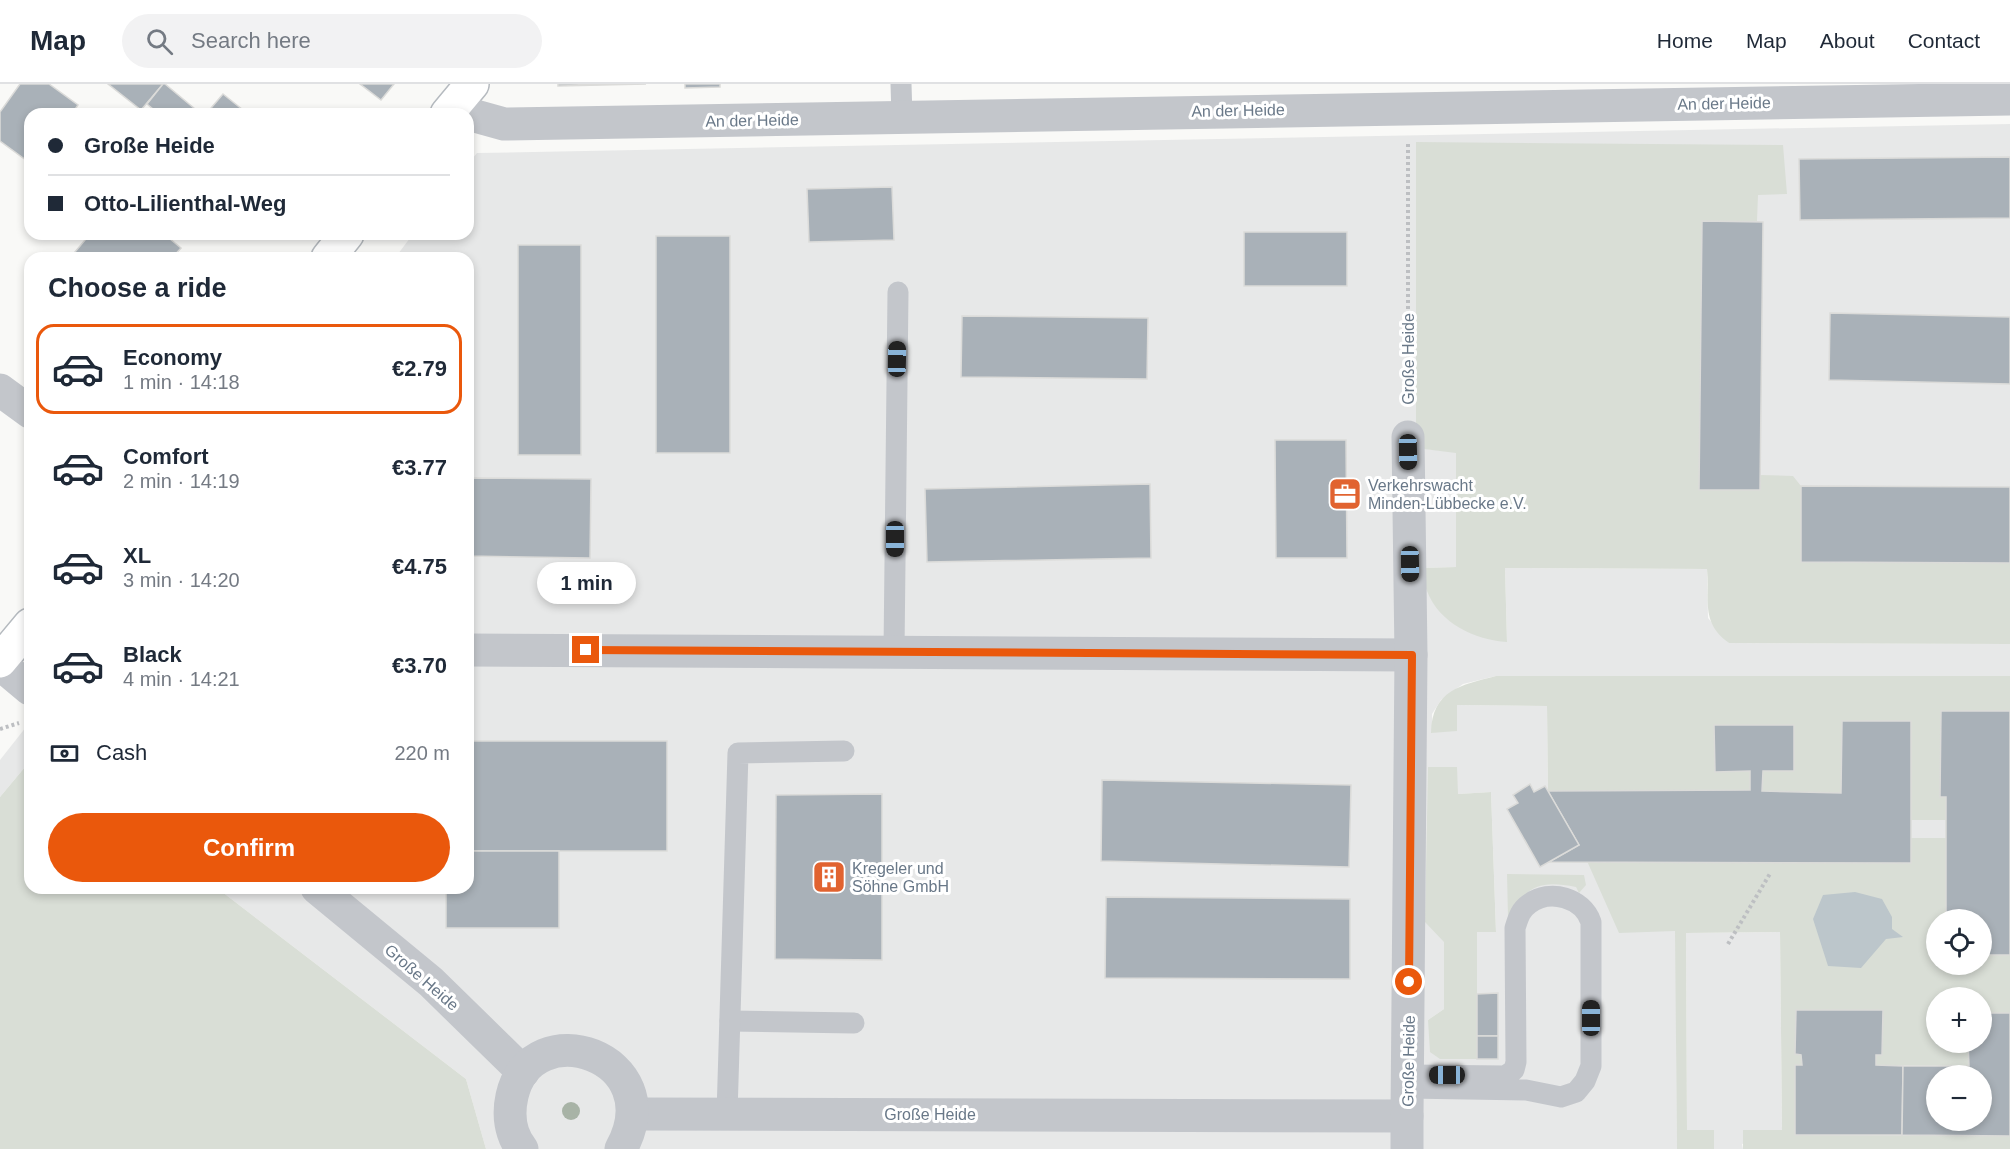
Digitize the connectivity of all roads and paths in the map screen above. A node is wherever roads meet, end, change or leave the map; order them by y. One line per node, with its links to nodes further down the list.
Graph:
1 (901, 84): 5 (lane)
2 (1409, 95): 3 (street, An der Heide); 5 (street, An der Heide); 11 (path, Große Heide)
3 (2010, 99)
4 (474, 112): 5 (street, An der Heide)
5 (902, 117)
6 (343, 240): 7 (street)
7 (333, 252)
8 (898, 292): 14 (lane)
9 (0, 390): 10 (street)
10 (24, 408)
11 (1408, 437): 15 (street, Große Heide)
12 (8, 647): 16 (street)
13 (474, 650): 14 (street)
14 (894, 652): 15 (street)
15 (1412, 655): 26 (street, Große Heide)
16 (24, 678)
17 (24, 724): 18 (path)
18 (0, 729)
19 (844, 751): 23 (lane)
20 (1771, 873): 22 (path)
21 (324, 894): 25 (street, Große Heide)
22 (1728, 944)
23 (730, 1021): 24 (lane); 28 (lane)
24 (854, 1023)
25 (523, 1072): 27 (street); 29 (street)
26 (1408, 1093): 26 (lane); 28 (street, Große Heide); 31 (street, Große Heide)
27 (634, 1113): 28 (street, Große Heide); 30 (street)
28 (727, 1114)
29 (522, 1149)
30 (621, 1149)
31 (1407, 1149)

